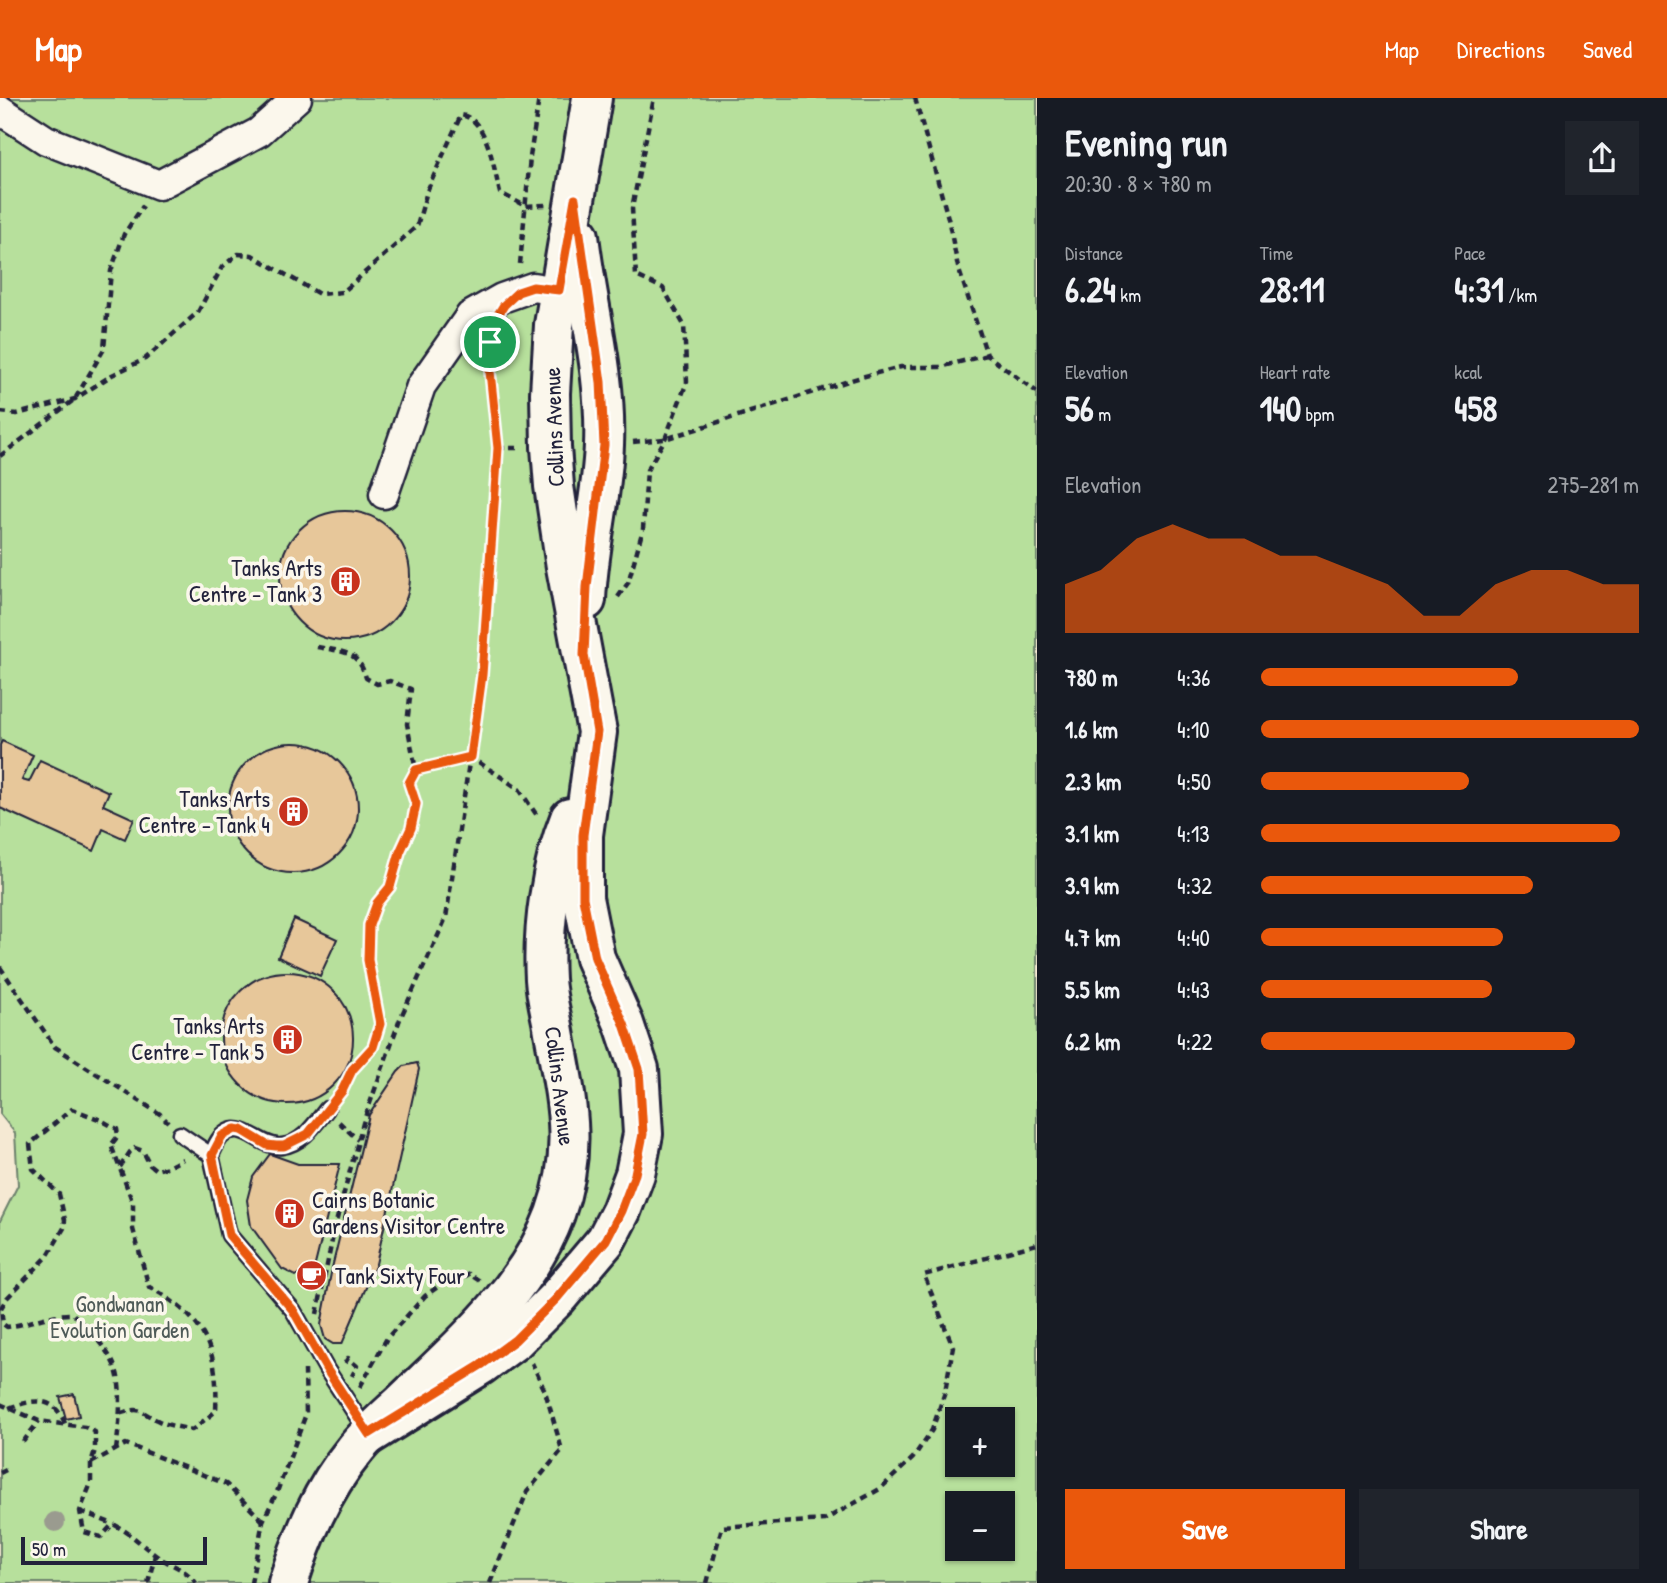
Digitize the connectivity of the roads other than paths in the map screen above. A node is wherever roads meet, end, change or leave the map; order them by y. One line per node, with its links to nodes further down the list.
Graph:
1 (297, 98): 3 (street)
2 (592, 98): 4 (street, Collins Avenue)
3 (0, 110)
4 (575, 199): 5 (street, Collins Avenue); 7 (street, Collins Avenue)
5 (559, 290): 6 (street); 7 (street, Collins Avenue)
6 (384, 494)
7 (584, 655): 8 (street, Collins Avenue)
8 (593, 757): 12 (street, Collins Avenue); 12 (street, Collins Avenue)
9 (327, 1110): 11 (lane)
10 (180, 1134): 11 (lane)
11 (212, 1155): 13 (lane)
12 (509, 1320): 13 (street, Collins Avenue)
13 (369, 1434): 14 (street, Collins Avenue)
14 (288, 1583)

